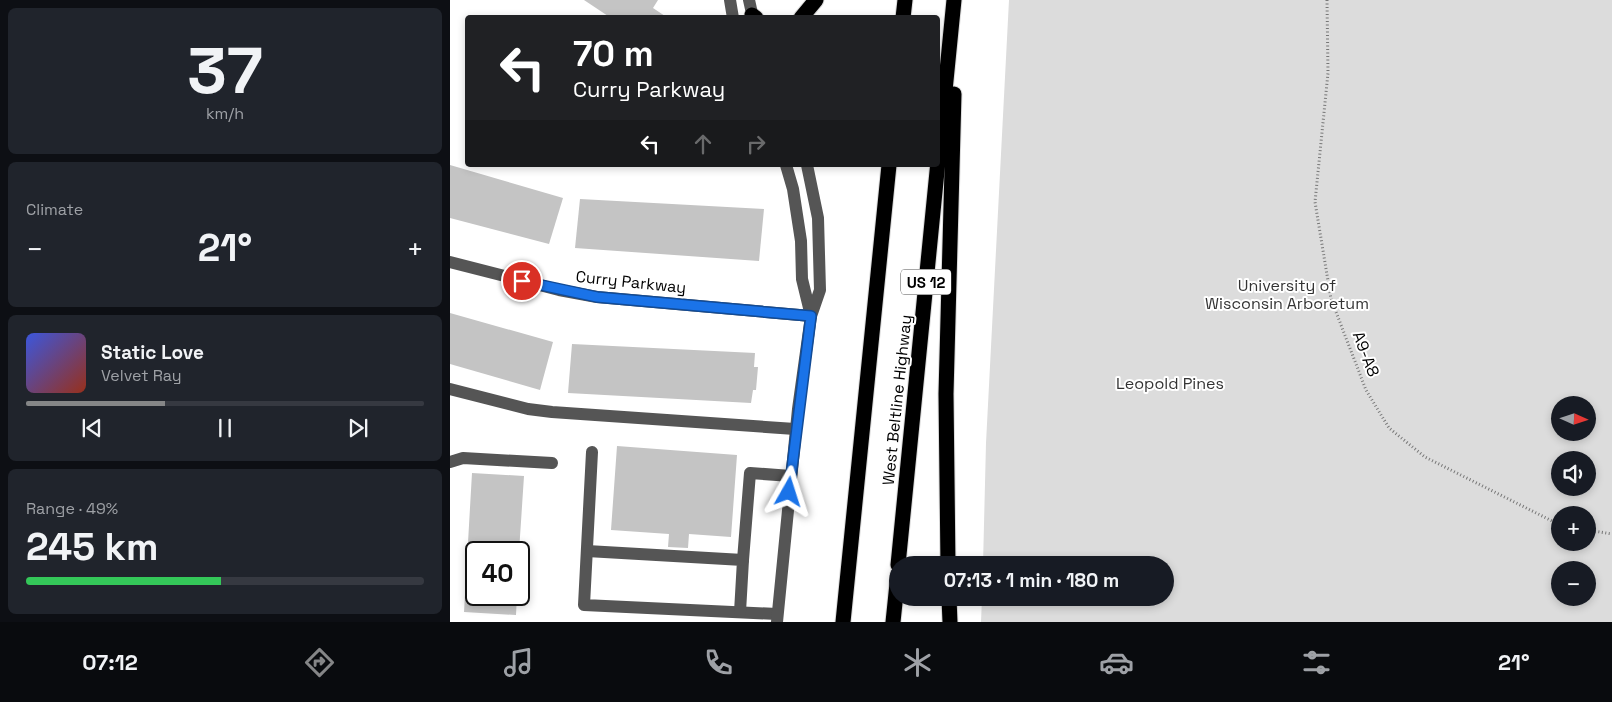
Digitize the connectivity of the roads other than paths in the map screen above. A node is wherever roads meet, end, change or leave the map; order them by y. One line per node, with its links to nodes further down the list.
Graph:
1 (730, 0): 5 (street)
2 (816, 0): 6 (highway); 7 (highway)
3 (905, 0): 8 (highway)
4 (956, 0): 9 (highway, West Beltline Highway / US 12); 24 (highway)
5 (733, 15)
6 (804, 15)
7 (814, 15)
8 (903, 15)
9 (940, 156)
10 (787, 167): 15 (street)
11 (807, 167): 15 (street)
12 (889, 167): 31 (highway, West Beltline Highway / US 12)
13 (939, 167): 23 (highway, West Beltline Highway / US 12)
14 (450, 262): 15 (street, Curry Parkway)
15 (811, 316): 17 (street)
16 (450, 388): 17 (street)
17 (795, 429): 21 (street)
18 (592, 452): 22 (street)
19 (450, 462): 20 (street)
20 (552, 464)
21 (791, 476): 25 (street); 30 (street)
22 (587, 551): 25 (street); 29 (street)
23 (899, 556)
24 (948, 556)
25 (743, 560): 28 (street)
26 (895, 606): 32 (highway)
27 (949, 606): 33 (highway)
28 (740, 612): 29 (street); 30 (street)
29 (715, 616)
30 (777, 618)
31 (843, 622)
32 (893, 622)
33 (950, 622)

